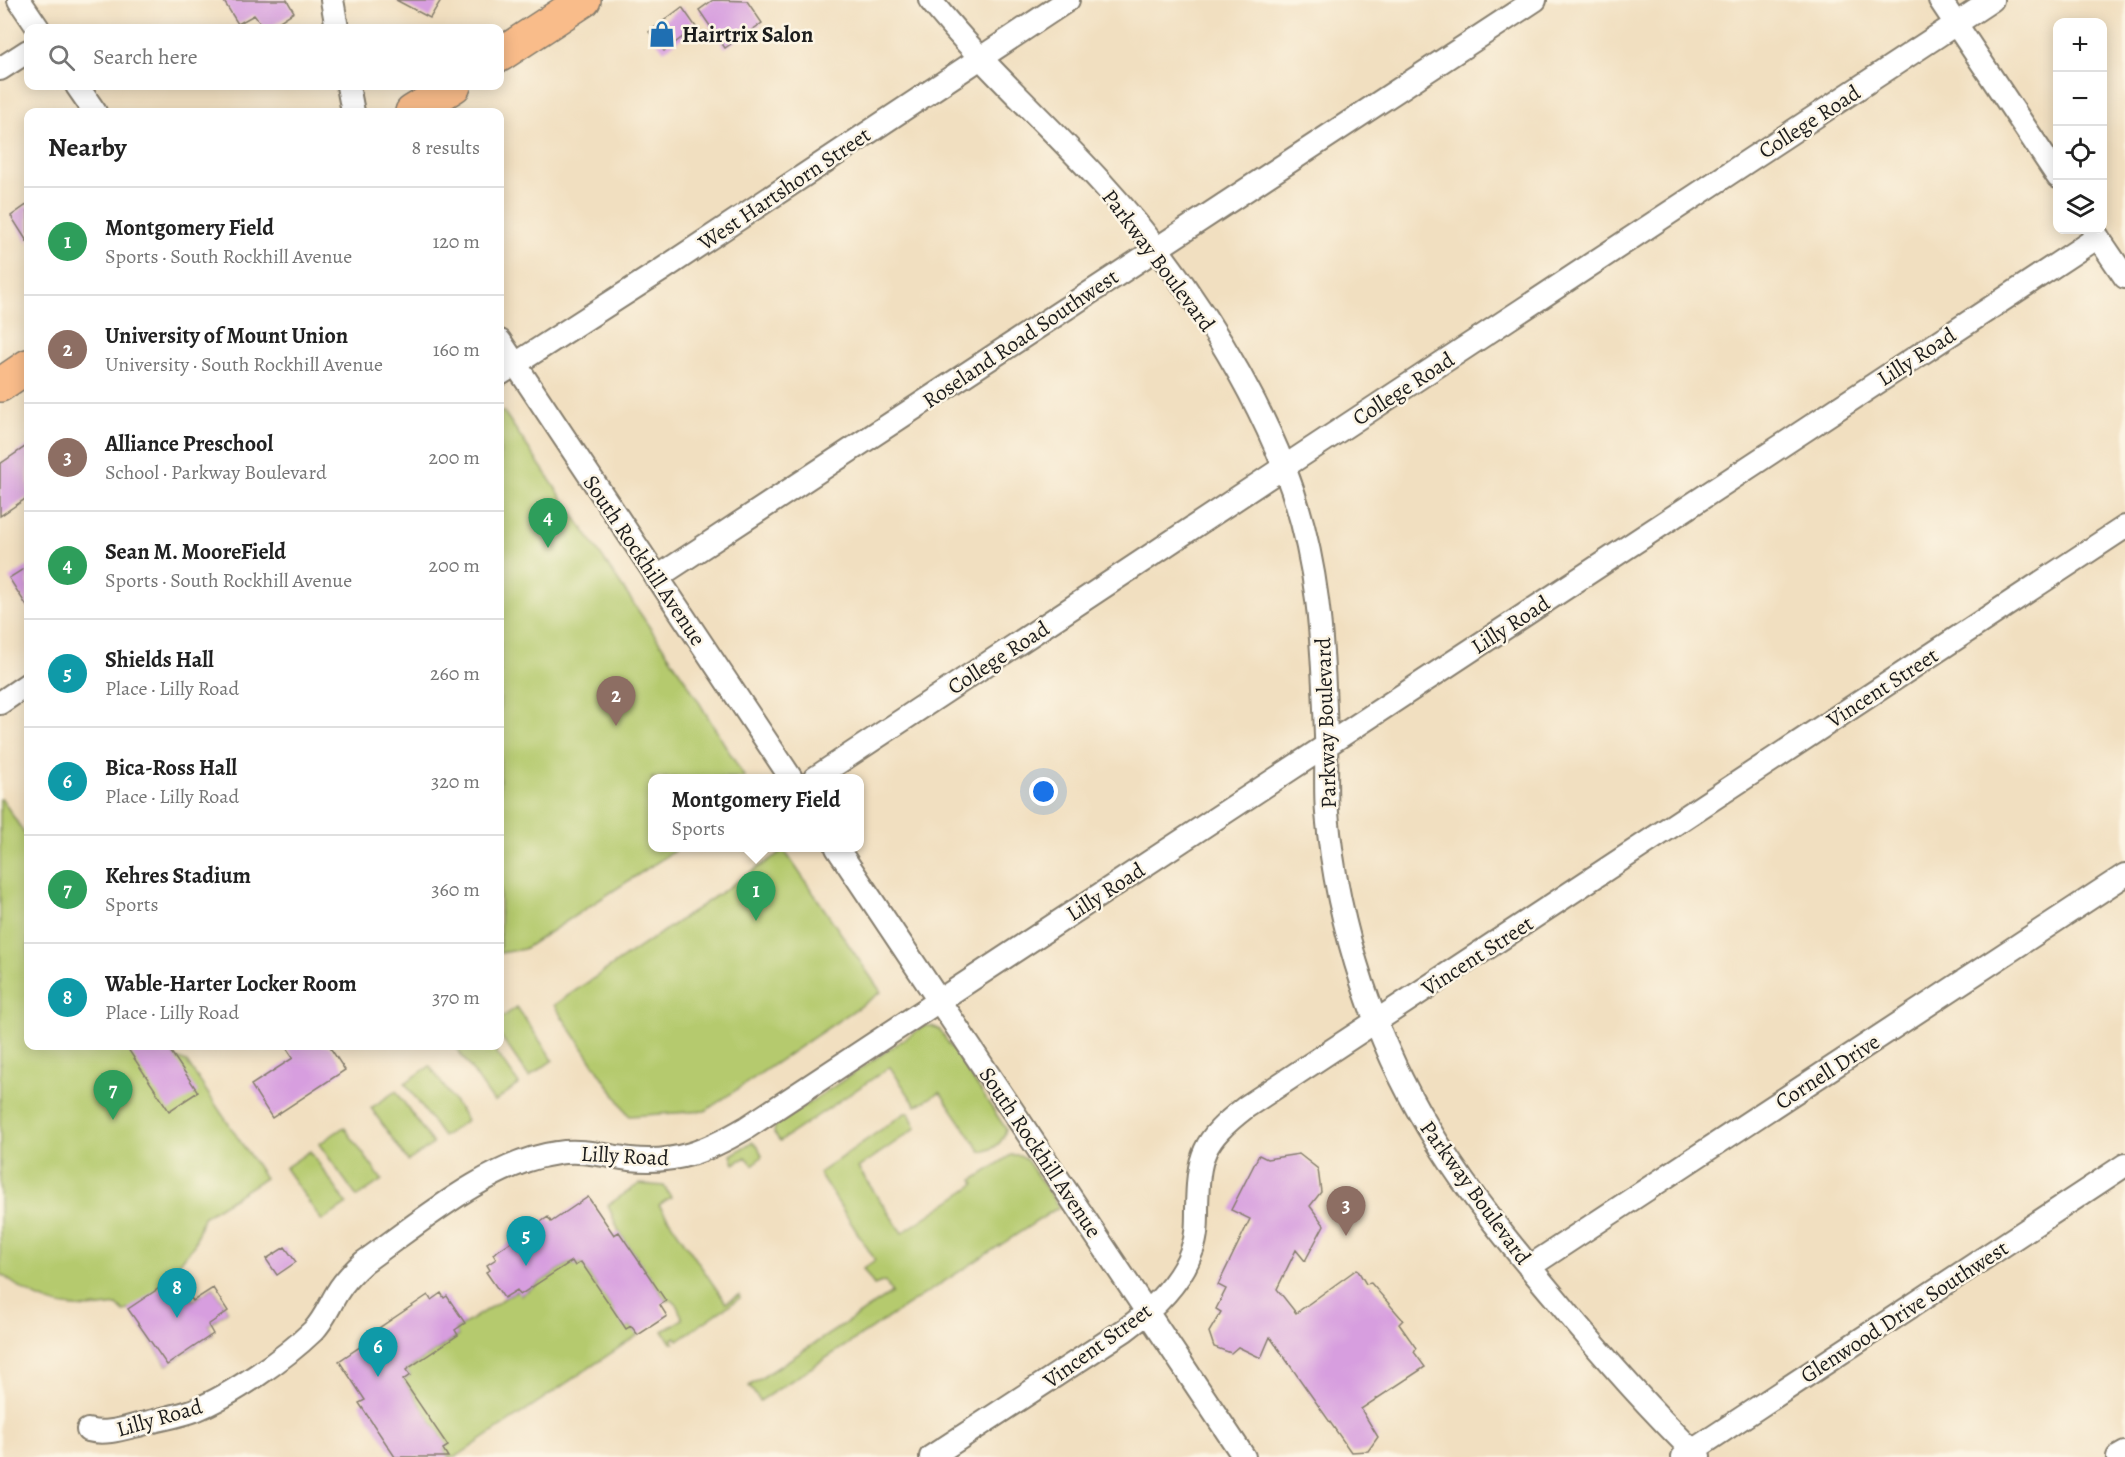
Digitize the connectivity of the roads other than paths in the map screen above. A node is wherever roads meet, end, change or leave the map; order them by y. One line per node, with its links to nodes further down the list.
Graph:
1 (19, 0): 9 (street)
2 (332, 0): 10 (street)
3 (584, 0): 12 (highway)
4 (930, 0): 14 (street, Parkway Boulevard)
5 (1068, 0): 14 (street, West Hartshorn Street)
6 (1535, 0): 25 (street, Roseland Road Southwest)
7 (1940, 0): 11 (street)
8 (1992, 0): 11 (street, College Road)
9 (35, 24)
10 (336, 24)
11 (1956, 24): 22 (street); 30 (street, College Road)
12 (504, 52)
13 (24, 54): 15 (street)
14 (980, 58): 25 (street, Parkway Boulevard); 28 (street, West Hartshorn Street)
15 (0, 69)
16 (80, 90): 19 (street)
17 (349, 90): 20 (street)
18 (447, 90): 21 (highway)
19 (92, 108)
20 (352, 108)
21 (418, 108)
22 (2053, 170)
23 (2093, 234): 35 (street, Lilly Road)
24 (2096, 234): 26 (street)
25 (1156, 248): 30 (street, Parkway Boulevard); 32 (street, Roseland Road Southwest)
26 (2125, 277)
27 (24, 369): 29 (highway)
28 (507, 369): 32 (street, South Rockhill Avenue)
29 (0, 385)
30 (1284, 466): 35 (street, Parkway Boulevard); 37 (street, College Road)
31 (2125, 527): 41 (street, Vincent Street)
32 (656, 578): 36 (street, South Rockhill Avenue)
33 (24, 687): 34 (street)
34 (0, 703)
35 (1326, 745): 40 (street, Lilly Road); 41 (street, Parkway Boulevard)
36 (788, 774)
37 (821, 774)
38 (840, 852): 40 (street, South Rockhill Avenue)
39 (2125, 875): 43 (street, Cornell Drive)
40 (939, 1000): 44 (street, South Rockhill Avenue); 45 (street, Lilly Road)
41 (1377, 1022): 43 (street, Parkway Boulevard); 44 (street, Vincent Street)
42 (2125, 1165): 47 (street, Glenwood Drive Southwest)
43 (1529, 1267): 47 (street, Parkway Boulevard)
44 (1148, 1313): 48 (street, Vincent Street); 49 (street, South Rockhill Avenue)
45 (88, 1430)
46 (2125, 1453): 50 (street)
47 (1692, 1455)
48 (931, 1457)
49 (1244, 1457)
50 (2118, 1457)

